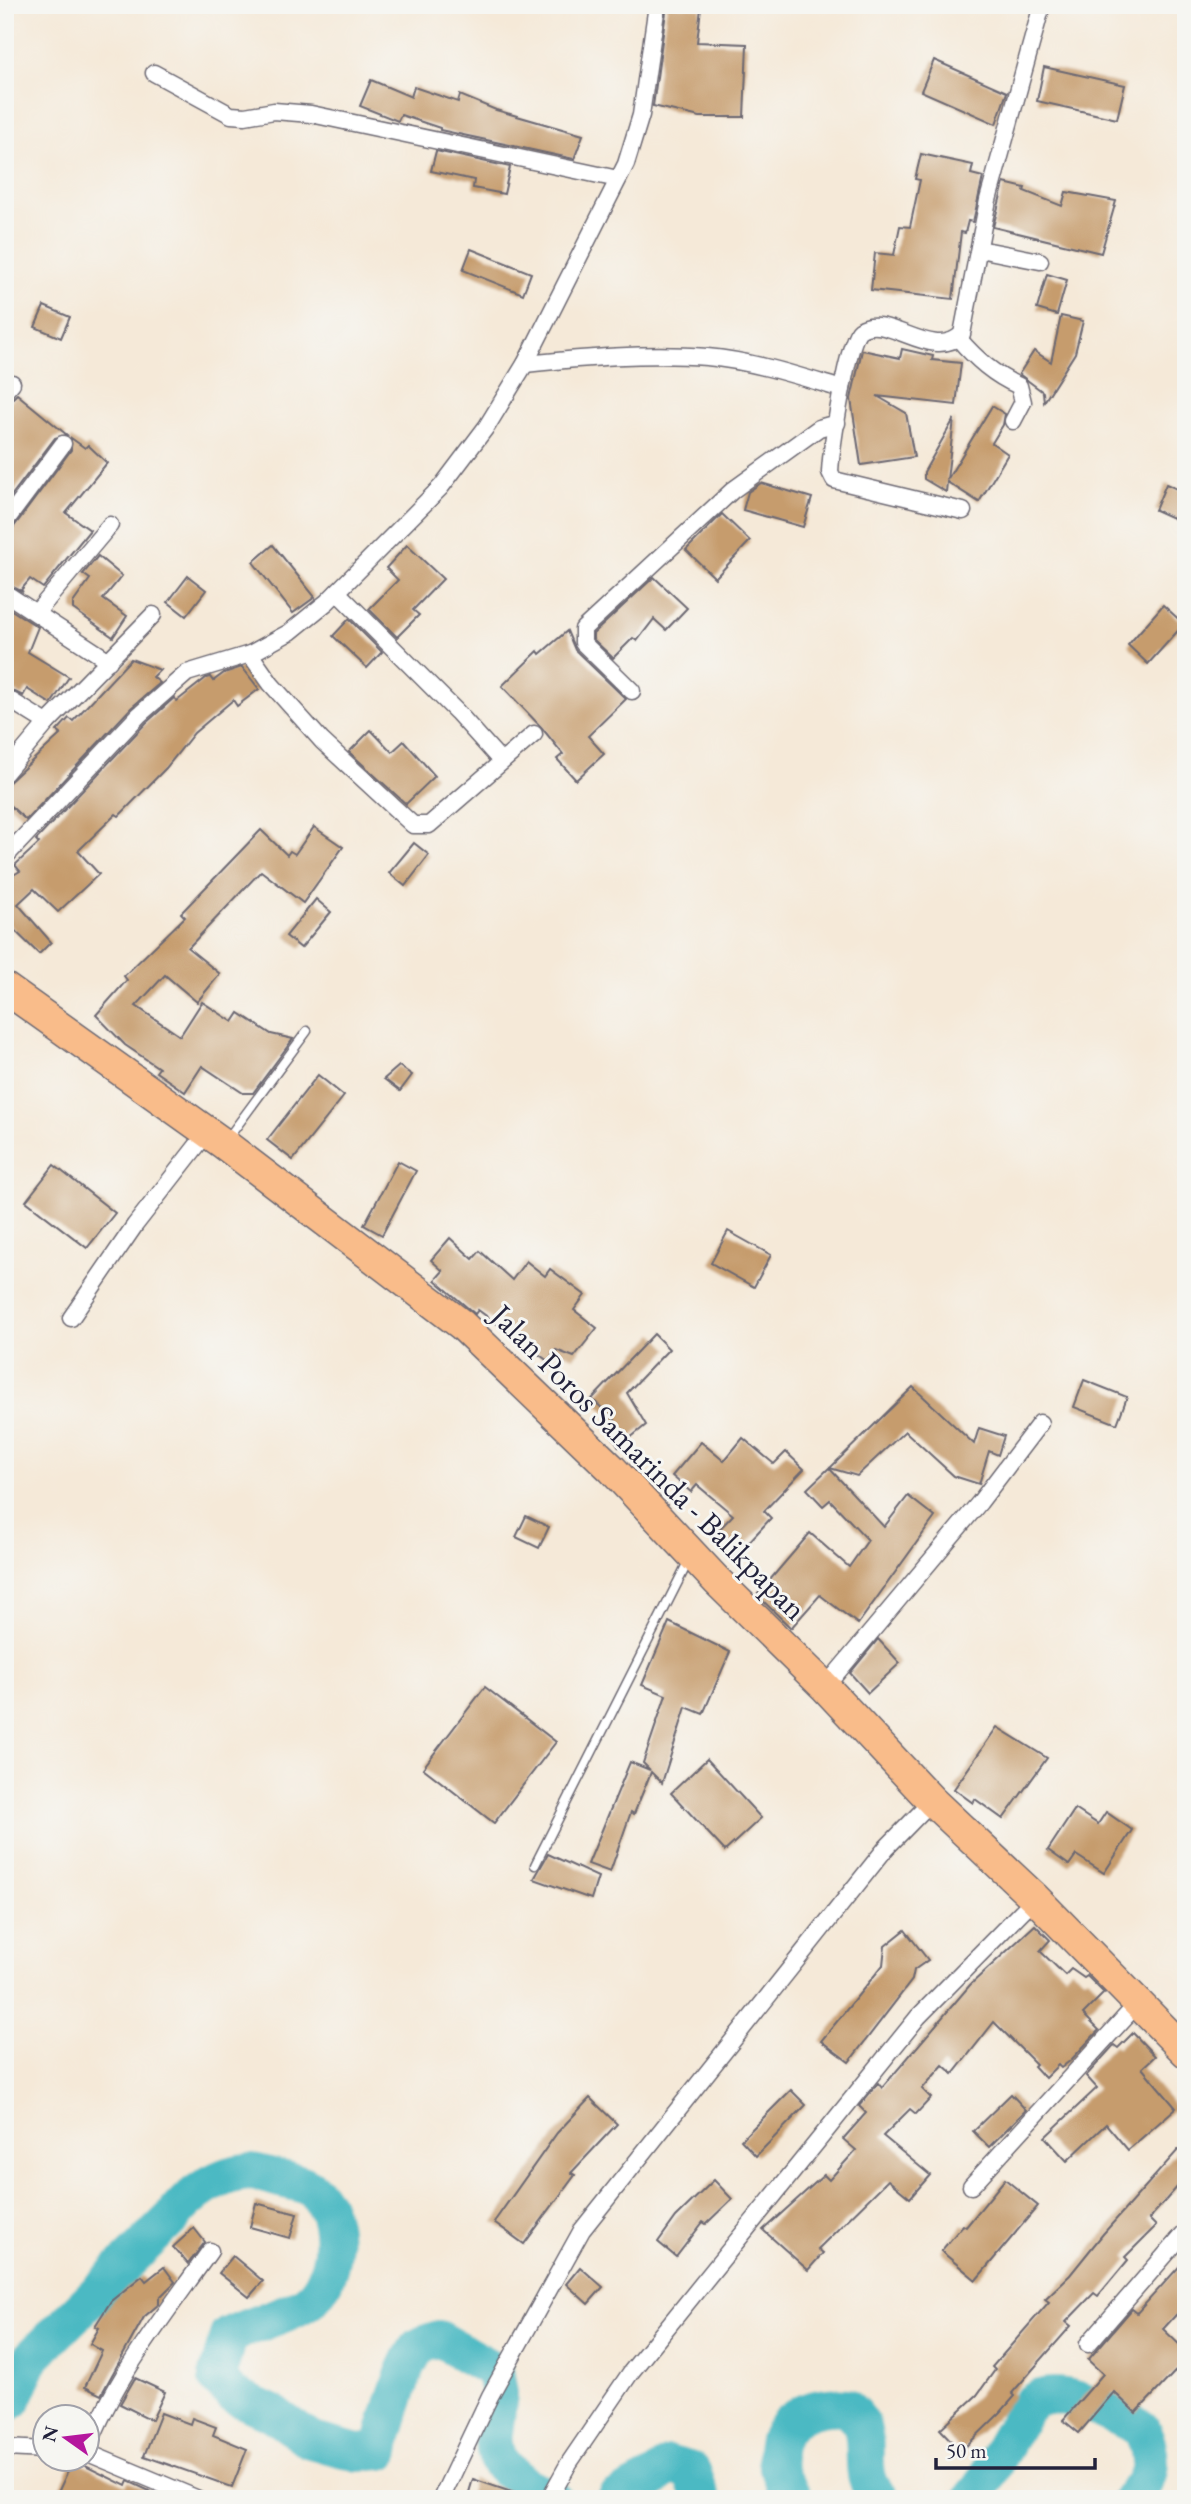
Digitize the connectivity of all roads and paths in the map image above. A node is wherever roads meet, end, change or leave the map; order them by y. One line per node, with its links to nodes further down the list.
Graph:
1 (657, 5): 4 (street)
2 (1041, 5): 5 (street)
3 (154, 73): 4 (street)
4 (618, 178): 8 (street)
5 (979, 249): 6 (street); 7 (street)
6 (1040, 261)
7 (958, 338): 9 (street); 10 (street)
8 (525, 364): 9 (street); 16 (street)
9 (842, 389): 11 (street)
10 (1013, 421)
11 (836, 423): 13 (street); 22 (street)
12 (63, 444): 14 (street)
13 (963, 511)
14 (5, 522)
15 (110, 525): 18 (street)
16 (337, 592): 20 (street); 26 (street)
17 (5, 593): 18 (street)
18 (36, 613): 21 (street)
19 (153, 615): 21 (street)
20 (250, 654): 26 (street); 28 (street)
21 (109, 661): 24 (street)
22 (632, 691)
23 (5, 697): 24 (street)
24 (47, 723): 27 (street)
25 (534, 734): 26 (street)
26 (501, 761)
27 (5, 773)
28 (5, 857)
29 (5, 988): 31 (highway, Jalan Poros Samarinda - Balikpapan)
30 (307, 1031): 31 (lane)
31 (215, 1139): 32 (street); 34 (highway, Jalan Poros Samarinda - Balikpapan)
32 (71, 1318)
33 (1040, 1423): 35 (street)
34 (692, 1554): 35 (highway, Jalan Poros Samarinda - Balikpapan); 37 (lane)
35 (825, 1687): 36 (highway, Jalan Poros Samarinda - Balikpapan)
36 (932, 1801): 38 (highway, Jalan Poros Samarinda - Balikpapan); 50 (street)
37 (535, 1865)
38 (1035, 1898): 39 (highway, Jalan Poros Samarinda - Balikpapan); 51 (street)
39 (1138, 2003): 40 (highway, Jalan Poros Samarinda - Balikpapan); 41 (street)
40 (1186, 2052)
41 (971, 2186)
42 (1186, 2231): 44 (street)
43 (210, 2251): 45 (street)
44 (1088, 2344)
45 (102, 2413)
46 (5, 2448): 47 (street)
47 (32, 2449)
48 (102, 2456): 49 (street)
49 (198, 2499)
50 (441, 2499)
51 (549, 2499)

